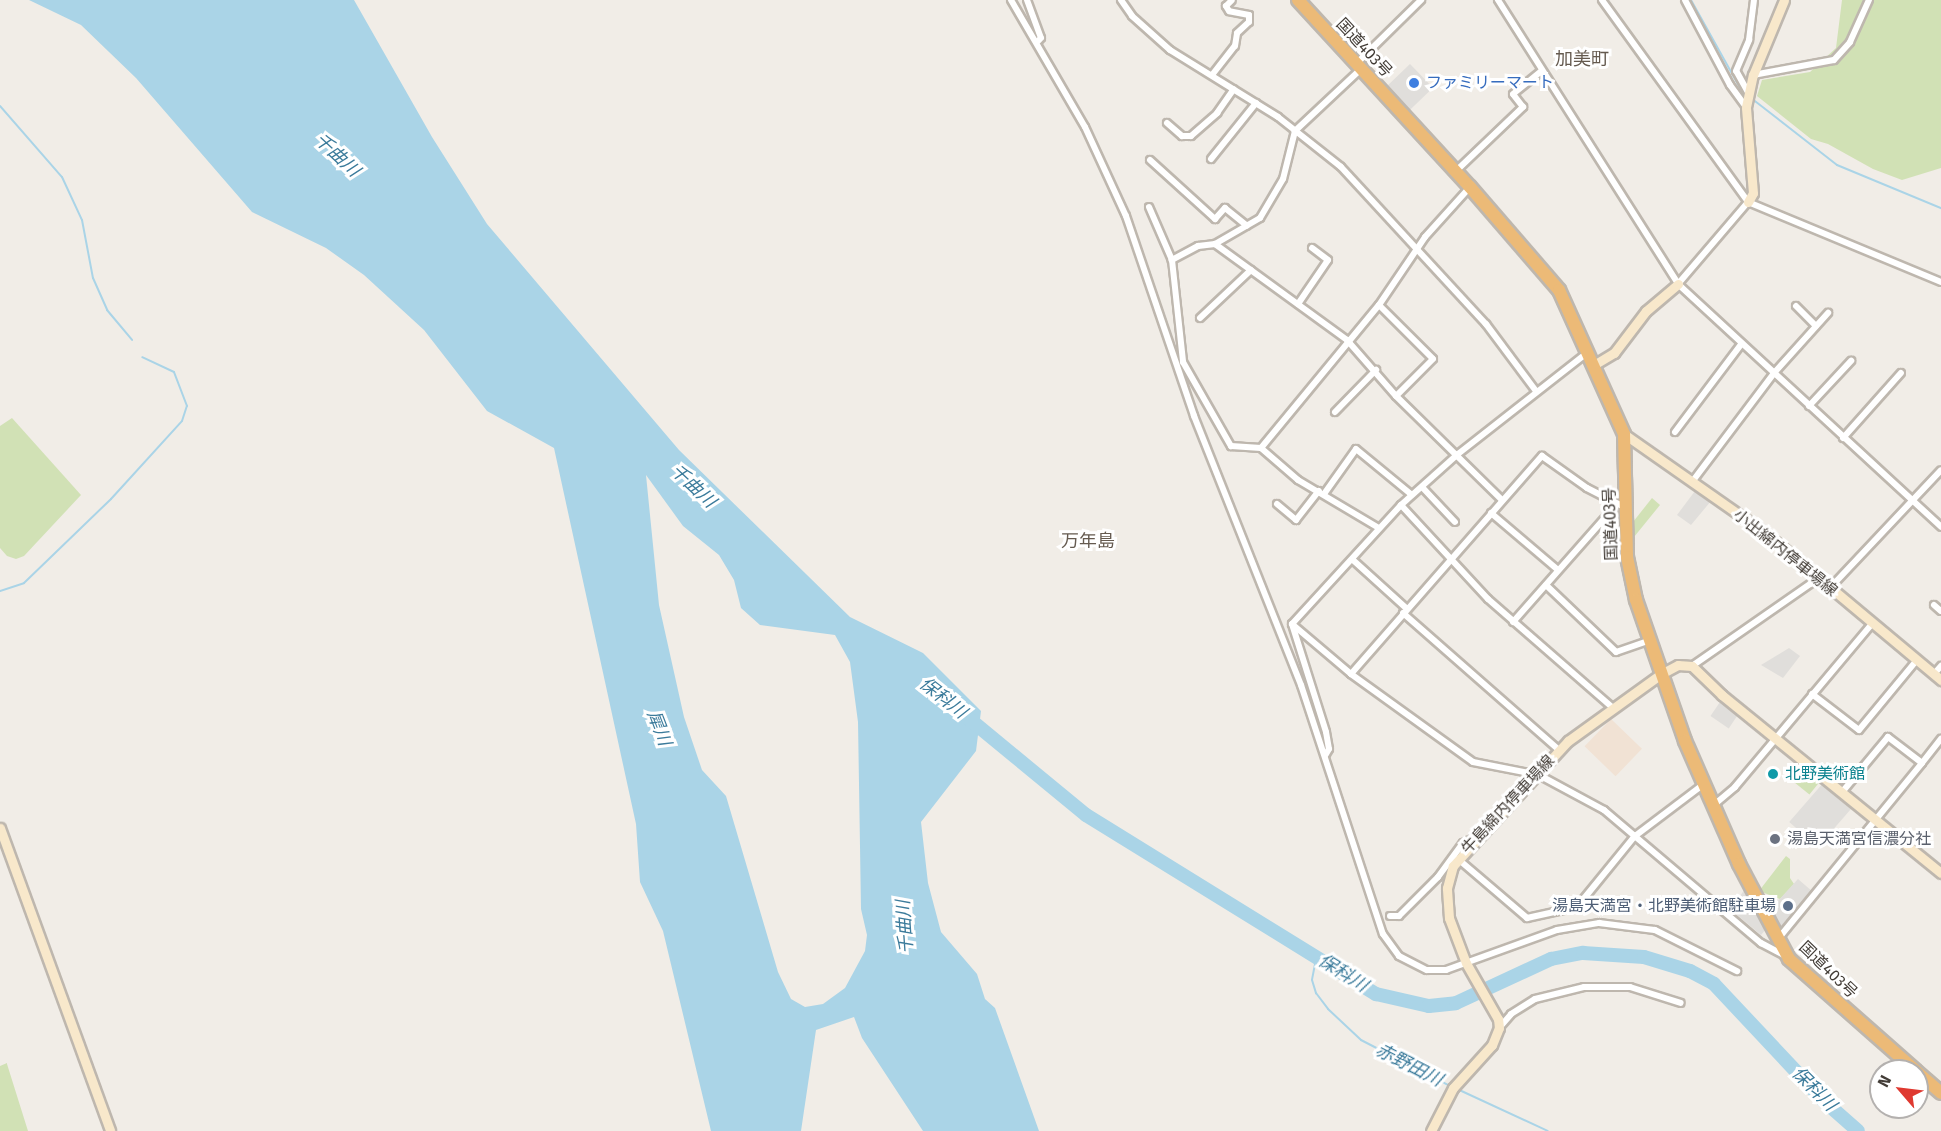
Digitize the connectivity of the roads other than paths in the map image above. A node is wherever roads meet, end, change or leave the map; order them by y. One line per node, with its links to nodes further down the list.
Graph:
1 (1011, 0): 13 (street)
2 (1027, 0): 13 (street)
3 (1121, 0): 16 (street)
4 (1232, 0): 16 (street)
5 (1298, 0): 14 (highway, 国道403号)
6 (1421, 0): 14 (street)
7 (1498, 0): 15 (street)
8 (1602, 0): 28 (street)
9 (1685, 0): 21 (street)
10 (1754, 0): 19 (street)
11 (1784, 0): 17 (street)
12 (1869, 0): 17 (street)
13 (1038, 41): 48 (street)
14 (1359, 66): 23 (street); 26 (highway, 国道403号)
15 (1541, 71): 26 (street); 37 (street)
16 (1212, 75): 18 (street)
17 (1753, 75): 19 (street)
18 (1234, 89): 20 (street); 22 (street)
19 (1749, 94): 21 (street)
20 (1256, 103): 23 (street); 24 (street)
21 (1746, 107): 28 (street)
22 (1167, 123)
23 (1295, 131): 30 (street); 33 (street)
24 (1211, 159)
25 (1150, 160): 30 (street)
26 (1456, 171): 27 (highway, 国道403号)
27 (1470, 187): 33 (street); 46 (highway, 国道403号)
28 (1748, 202): 36 (street); 37 (street)
29 (1149, 207): 34 (street)
30 (1247, 226): 31 (street)
31 (1215, 244): 34 (street); 35 (street)
32 (1312, 248): 38 (street)
33 (1417, 249): 39 (street); 53 (street)
34 (1172, 260): 48 (street)
35 (1251, 270): 38 (street); 42 (street)
36 (1941, 282)
37 (1678, 284): 45 (street); 49 (street)
38 (1298, 304): 44 (street)
39 (1379, 305): 44 (street); 54 (street)
40 (1796, 306): 43 (street)
41 (1828, 313): 43 (street)
42 (1200, 318)
43 (1816, 326): 51 (street)
44 (1347, 339): 50 (street); 60 (street)
45 (1742, 343): 51 (street); 57 (street)
46 (1587, 353): 49 (highway, 国道403号); 53 (street)
47 (1851, 361): 55 (street)
48 (1180, 363): 60 (street); 100 (street)
49 (1592, 366): 58 (highway, 国道403号)
50 (1376, 370): 54 (street); 56 (street)
51 (1774, 373): 55 (street); 63 (street)
52 (1901, 373): 59 (street)
53 (1536, 391): 61 (street)
54 (1396, 396): 61 (street)
55 (1809, 406): 59 (street)
56 (1335, 412)
57 (1675, 432)
58 (1624, 434): 63 (street, 小出綿内停車場線); 71 (highway, 国道403号)
59 (1843, 438): 68 (street)
60 (1261, 448): 65 (street)
61 (1458, 454): 64 (street); 67 (street)
62 (1941, 470): 68 (street)
63 (1692, 482): 79 (street, 小出綿内停車場線)
64 (1422, 487): 66 (street); 73 (street)
65 (1322, 492): 66 (street); 69 (street); 74 (street)
66 (1412, 495): 70 (street)
67 (1502, 500): 71 (street); 72 (street)
68 (1910, 501): 75 (street); 81 (street)
69 (1277, 504)
70 (1401, 505): 74 (street); 77 (street)
71 (1622, 506): 78 (street); 88 (highway, 国道403号)
72 (1491, 513): 77 (street); 78 (street)
73 (1455, 522)
74 (1377, 527): 76 (street)
75 (1941, 527)
76 (1353, 560): 83 (street); 86 (street)
77 (1449, 561): 83 (street); 85 (street)
78 (1558, 570): 80 (street)
79 (1817, 579): 81 (street, 小出綿内停車場線); 90 (street)
80 (1546, 585): 85 (street); 88 (street)
81 (1829, 589): 87 (street, 小出綿内停車場線)
82 (1934, 605): 84 (street)
83 (1405, 611): 92 (street); 99 (street)
84 (1941, 611)
85 (1512, 622): 96 (street)
86 (1292, 624): 92 (street); 100 (street)
87 (1872, 624): 89 (street, 小出綿内停車場線); 95 (street)
88 (1650, 640): 93 (highway, 国道403号)
89 (1917, 660): 94 (street, 小出綿内停車場線); 95 (street)
90 (1692, 666): 93 (street, 牛島綿内停車場線); 97 (street)
91 (1941, 666): 94 (street)
92 (1351, 674): 102 (street)
93 (1661, 674): 96 (street, 牛島綿内停車場線); 103 (highway, 国道403号)
94 (1938, 677)
95 (1812, 694): 97 (street)
96 (1612, 707): 99 (street, 牛島綿内停車場線)
97 (1776, 736): 104 (street); 105 (street)
98 (1941, 739): 101 (street)
99 (1559, 750): 102 (street, 牛島綿内停車場線)
100 (1326, 754): 115 (street)
101 (1922, 763): 104 (street); 106 (street)
102 (1539, 775): 108 (street); 109 (street, 牛島綿内停車場線)
103 (1705, 783): 105 (highway, 国道403号); 108 (street)
104 (1843, 791): 106 (street)
105 (1715, 804): 113 (highway, 国道403号)
106 (1875, 820): 111 (street); 113 (street)
107 (0, 828): 122 (street)
108 (1635, 836): 110 (street); 114 (street)
109 (1474, 838): 110 (street, 牛島綿内停車場線); 112 (street)
110 (1458, 859): 115 (street, 牛島綿内停車場線)
111 (1941, 873)
112 (1390, 916)
113 (1777, 940): 114 (highway, 国道403号)
114 (1789, 959): 119 (highway, 国道403号)
115 (1466, 963): 116 (street); 118 (street, 牛島綿内停車場線)
116 (1737, 971)
117 (1682, 1002): 118 (street)
118 (1499, 1024): 123 (street)
119 (1903, 1059)
120 (1929, 1082): 121 (highway, 国道403号)
121 (1941, 1092)
122 (110, 1131)
123 (1431, 1131)

